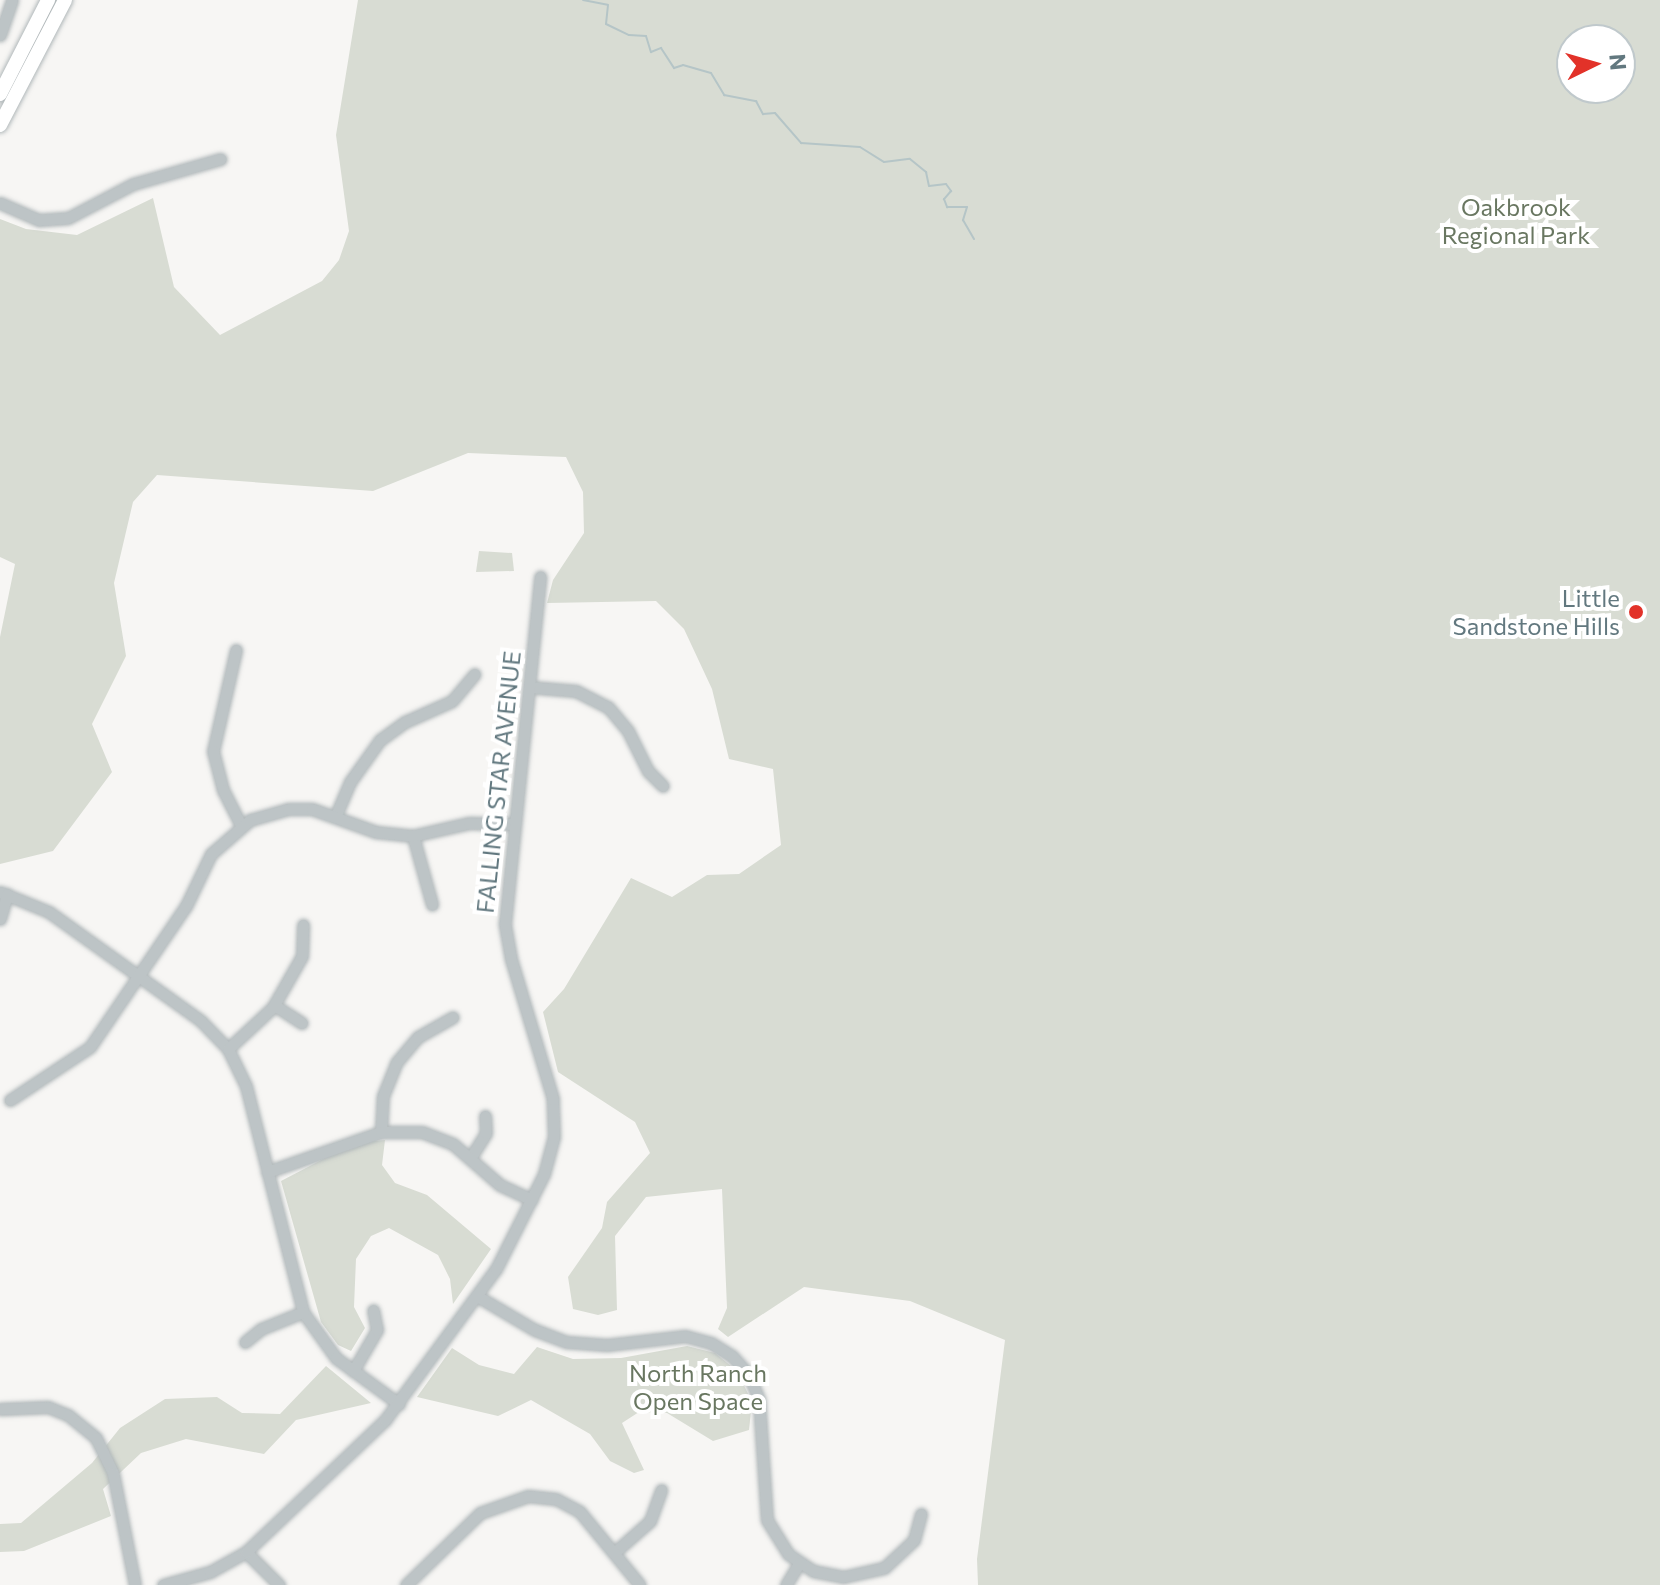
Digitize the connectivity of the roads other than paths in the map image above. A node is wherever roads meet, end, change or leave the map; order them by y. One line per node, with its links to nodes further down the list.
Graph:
1 (12, 0): 4 (street)
2 (48, 0): 5 (main road)
3 (65, 0): 6 (main road)
4 (0, 35)
5 (0, 94)
6 (0, 125)
7 (221, 159): 8 (street)
8 (0, 203)
9 (540, 577): 12 (street, FALLING STAR AVENUE)
10 (236, 650): 16 (street)
11 (475, 674): 14 (street)
12 (529, 687): 13 (street); 15 (street, FALLING STAR AVENUE)
13 (663, 786)
14 (336, 815): 16 (street); 17 (street)
15 (514, 824): 17 (street); 32 (street, FALLING STAR AVENUE)
16 (241, 825): 22 (street)
17 (413, 836): 19 (street)
18 (3, 893): 20 (street); 22 (street)
19 (432, 904)
20 (0, 919)
21 (303, 925): 23 (street)
22 (136, 979): 26 (street); 27 (street)
23 (274, 1005): 25 (street); 26 (street)
24 (453, 1017): 29 (street)
25 (302, 1023)
26 (228, 1049): 31 (street)
27 (10, 1100)
28 (485, 1116): 30 (street)
29 (381, 1132): 30 (street); 31 (street)
30 (471, 1157): 32 (street)
31 (267, 1172): 35 (street)
32 (532, 1200): 33 (street, FALLING STAR AVENUE)
33 (477, 1296): 38 (street, FALLING STAR AVENUE); 44 (street)
34 (373, 1310): 37 (street)
35 (303, 1312): 36 (street); 37 (street)
36 (245, 1342)
37 (353, 1371): 38 (street)
38 (399, 1404): 42 (street, FALLING STAR AVENUE)
39 (0, 1409): 46 (street)
40 (661, 1490): 43 (street)
41 (921, 1514): 45 (street)
42 (246, 1552): 47 (street, FALLING STAR AVENUE); 48 (street)
43 (615, 1552): 49 (street); 50 (street)
44 (799, 1563): 45 (street); 51 (street)
45 (863, 1581)
46 (135, 1585)
47 (163, 1585)
48 (279, 1585)
49 (406, 1585)
50 (640, 1585)
51 (786, 1585)

